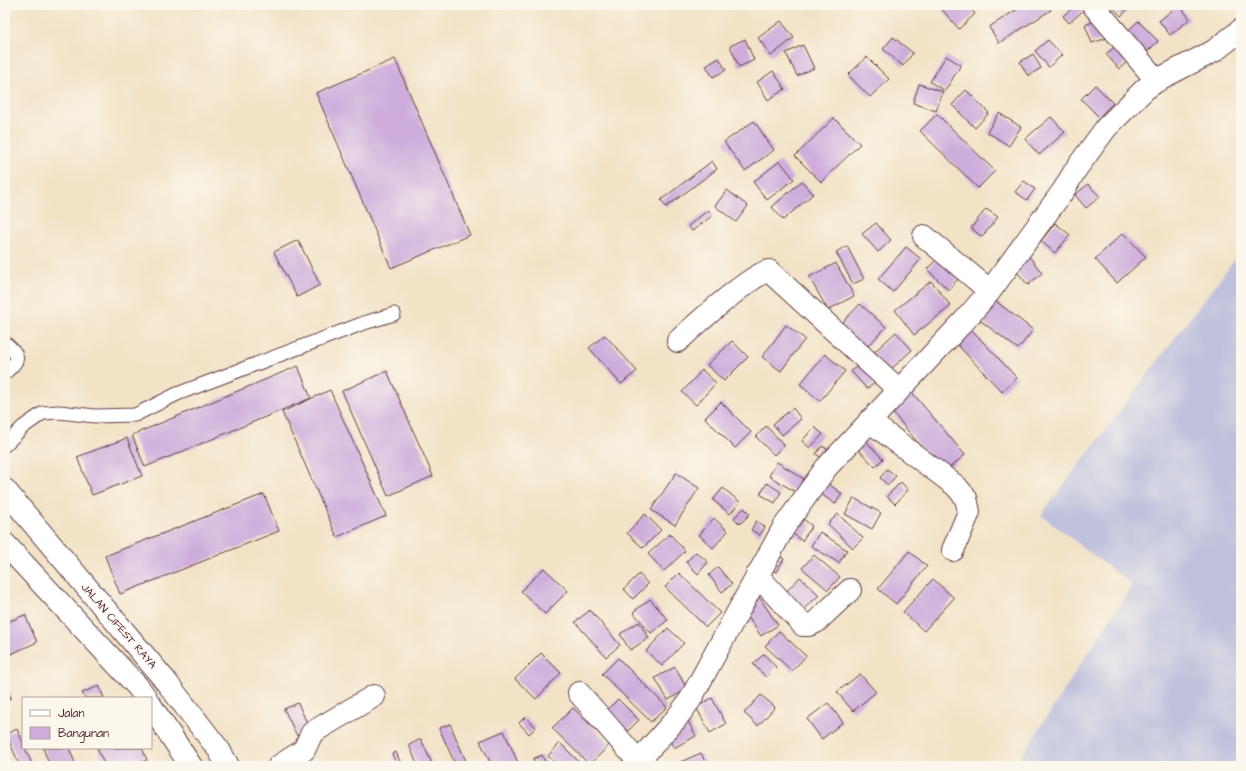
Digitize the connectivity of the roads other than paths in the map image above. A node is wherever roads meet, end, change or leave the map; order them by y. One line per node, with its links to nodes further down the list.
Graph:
1 (1093, 5): 3 (street)
2 (1241, 30): 3 (street)
3 (1157, 81): 5 (street)
4 (924, 236): 5 (street)
5 (990, 291): 10 (street)
6 (394, 314): 12 (lane)
7 (678, 341): 10 (street)
8 (5, 343): 9 (lane)
9 (5, 373)
10 (899, 390): 11 (street)
11 (869, 421): 15 (street); 16 (street)
12 (5, 445)
13 (5, 490): 24 (street, JALAN CIFEST RAYA)
14 (5, 544): 20 (street)
15 (953, 550)
16 (757, 575): 17 (street); 22 (street)
17 (850, 590)
18 (579, 693): 22 (street)
19 (374, 696): 25 (street)
20 (145, 697)
21 (152, 708): 23 (street)
22 (636, 764)
23 (191, 766)
24 (228, 766)
25 (279, 766)

